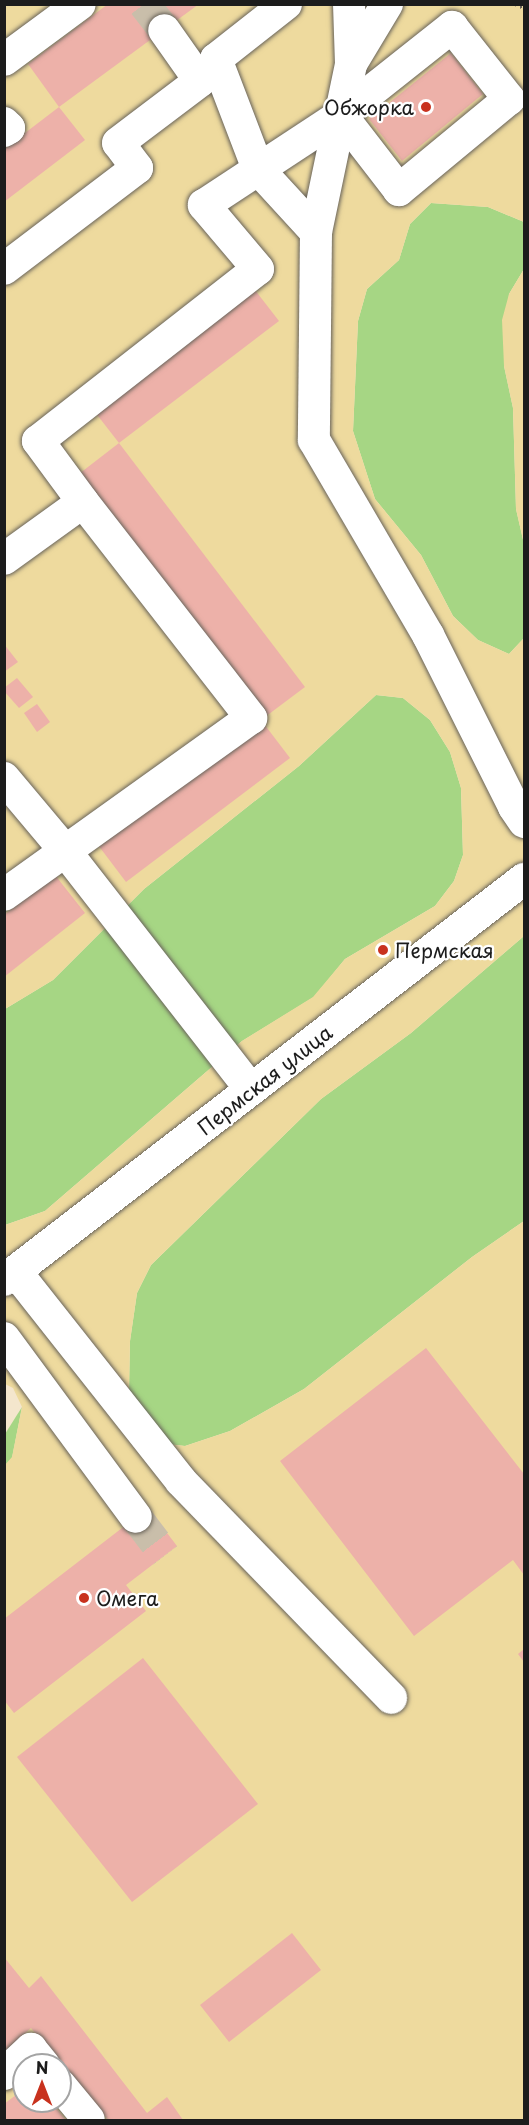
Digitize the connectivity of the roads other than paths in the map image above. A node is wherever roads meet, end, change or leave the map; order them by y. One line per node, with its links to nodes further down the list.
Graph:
1 (80, 4): 6 (street)
2 (286, 4): 11 (street)
3 (349, 4): 7 (street)
4 (387, 4): 7 (street)
5 (164, 30): 13 (street)
6 (4, 60)
7 (351, 64): 8 (street)
8 (341, 115): 8 (street); 11 (street); 12 (street)
9 (4, 123): 10 (street)
10 (4, 131)
11 (258, 169): 12 (street); 14 (street)
12 (316, 232): 17 (street)
13 (4, 269)
14 (83, 502): 15 (street); 18 (street)
15 (4, 559)
16 (4, 778): 18 (street)
17 (525, 822)
18 (66, 852): 20 (street); 21 (street)
19 (525, 879): 21 (street, Пермская улица)
20 (4, 895)
21 (251, 1090): 22 (street, Пермская улица)
22 (10, 1276): 25 (street)
23 (4, 1338): 24 (street)
24 (136, 1517)
25 (391, 1698)
26 (72, 2100): 27 (street)
27 (89, 2121)

